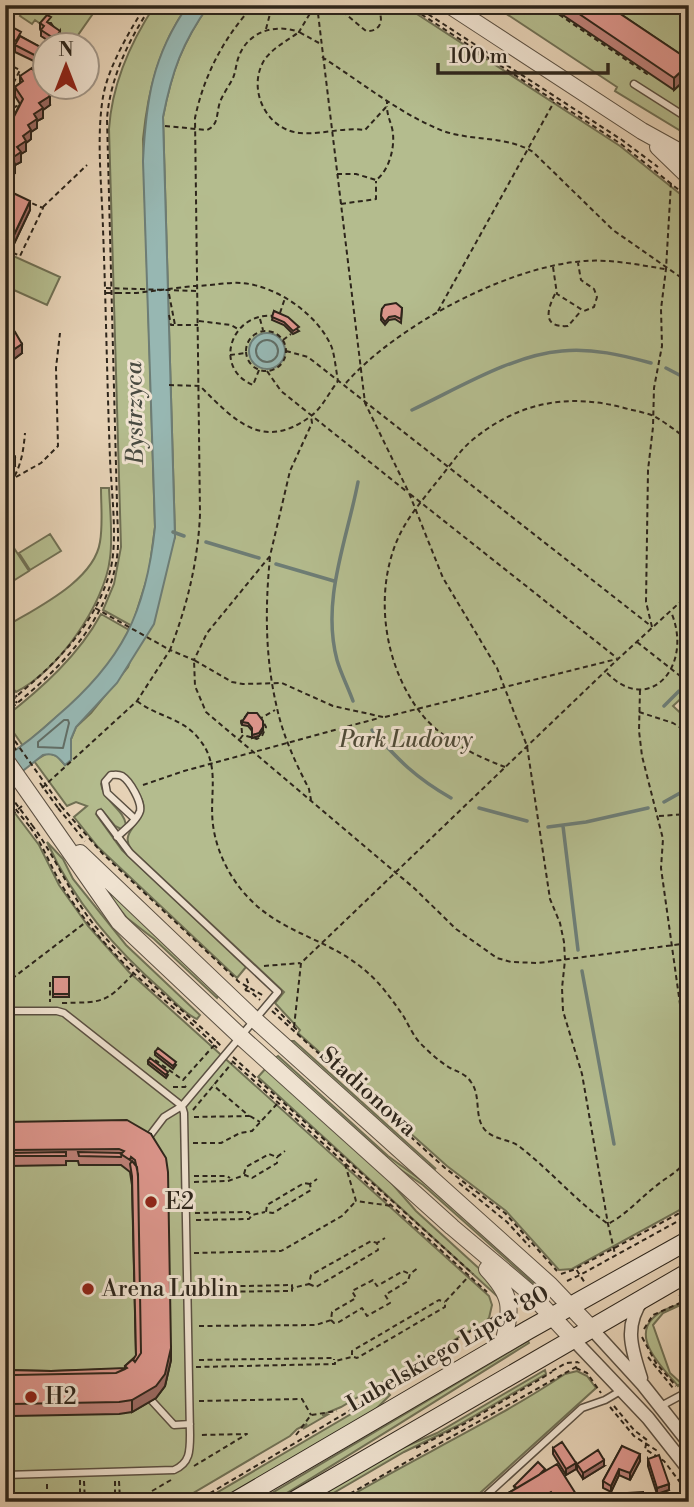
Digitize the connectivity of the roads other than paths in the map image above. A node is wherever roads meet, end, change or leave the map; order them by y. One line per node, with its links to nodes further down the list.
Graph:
1 (449, 5): 4 (street)
2 (634, 84): 3 (lane)
3 (689, 120)
4 (642, 131): 5 (street); 6 (street)
5 (688, 155)
6 (689, 177)
7 (5, 759): 10 (street, Stadionowa, bridge)
8 (100, 813): 11 (lane)
9 (135, 819): 9 (lane); 11 (lane)
10 (60, 835): 13 (street, Stadionowa); 14 (street, Stadionowa)
11 (117, 837): 13 (lane)
12 (5, 1011): 15 (lane)
13 (254, 1019): 14 (lane); 21 (street, Stadionowa)
14 (240, 1036): 15 (lane); 17 (street, Stadionowa)
15 (181, 1106): 16 (lane); 31 (lane)
16 (145, 1142)
17 (452, 1227): 22 (street, Stadionowa); 25 (street, Stadionowa)
18 (689, 1240): 21 (main road, Lubelskiego Lipca '80)
19 (689, 1272): 20 (main road)
20 (646, 1295): 23 (main road); 26 (street, Stadionowa)
21 (570, 1306): 22 (main road, Lubelskiego Lipca '80); 23 (street, Stadionowa)
22 (552, 1317): 24 (street, Stadionowa); 25 (main road, Lubelskiego Lipca '80)
23 (590, 1327): 24 (main road); 26 (street, Stadionowa)
24 (572, 1338): 27 (street, Stadionowa); 36 (main road)
25 (503, 1345): 35 (main road, Lubelskiego Lipca '80)
26 (643, 1385): 30 (street, Stadionowa)
27 (622, 1390): 33 (street, Stadionowa); 37 (lane)
28 (689, 1391): 30 (lane)
29 (152, 1401): 31 (lane)
30 (661, 1406): 32 (street, Stadionowa)
31 (190, 1424): 34 (lane)
32 (689, 1443)
33 (689, 1470)
34 (5, 1475)
35 (234, 1502)
36 (292, 1502)
37 (479, 1502)

